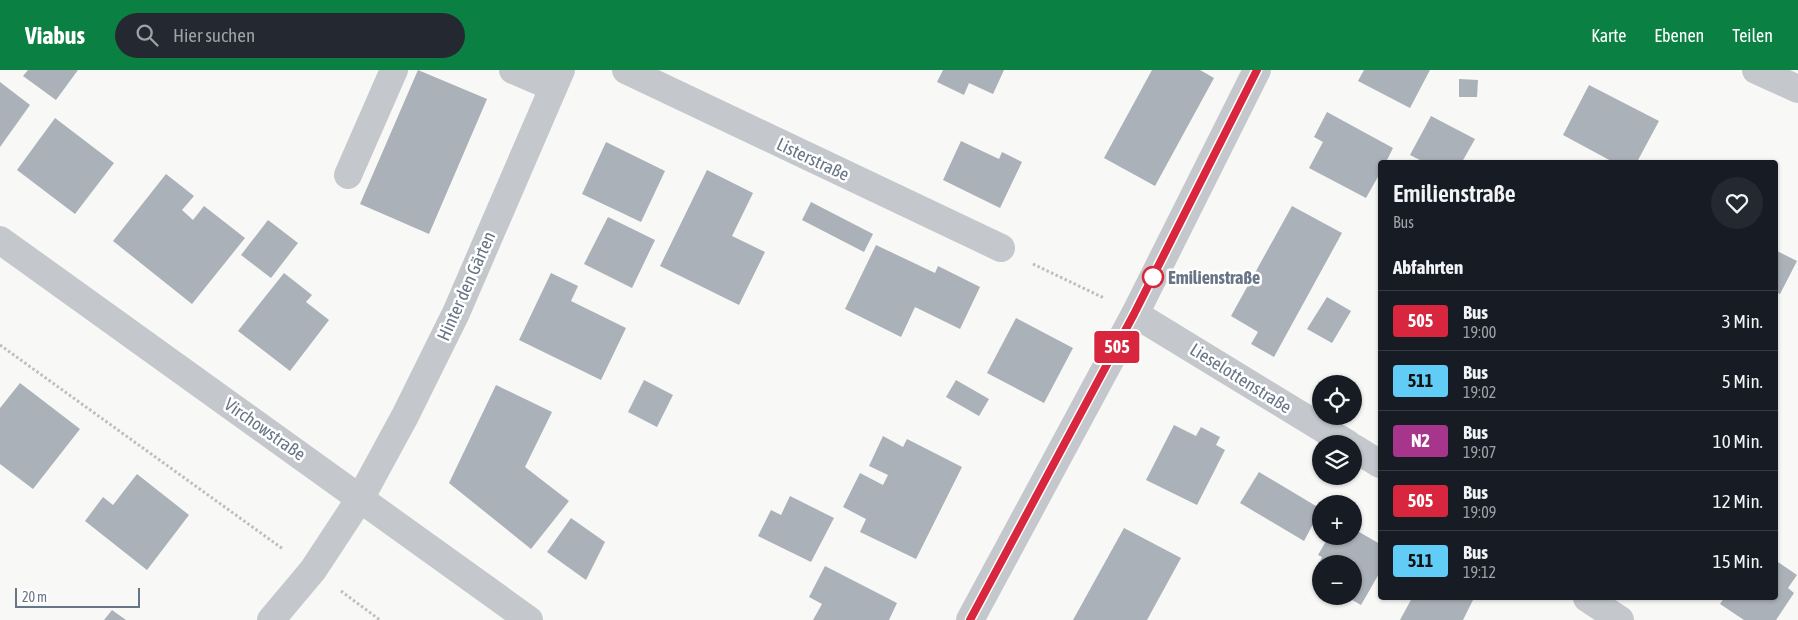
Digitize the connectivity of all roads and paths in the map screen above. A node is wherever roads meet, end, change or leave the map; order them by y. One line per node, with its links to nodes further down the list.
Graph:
1 (394, 70): 8 (street)
2 (513, 70): 6 (street)
3 (626, 70): 10 (street, Listerstraße)
4 (1258, 70): 11 (street)
5 (1756, 70): 7 (street)
6 (557, 79): 16 (street, Hinter den Gärten)
7 (1798, 89)
8 (348, 175)
9 (0, 240): 16 (street, Virchowstraße)
10 (1001, 248): 11 (path)
11 (1134, 314): 13 (street, Lieselottenstraße); 22 (street)
12 (0, 345): 17 (path)
13 (1333, 435)
14 (1362, 453): 15 (street)
15 (1378, 463)
16 (361, 498): 17 (street, Hinter den Gärten); 21 (street, Virchowstraße)
17 (313, 570): 19 (street, Hinter den Gärten); 20 (path)
18 (1590, 600): 23 (street)
19 (271, 620)
20 (380, 620)
21 (529, 620)
22 (970, 620)
23 (1620, 620)

